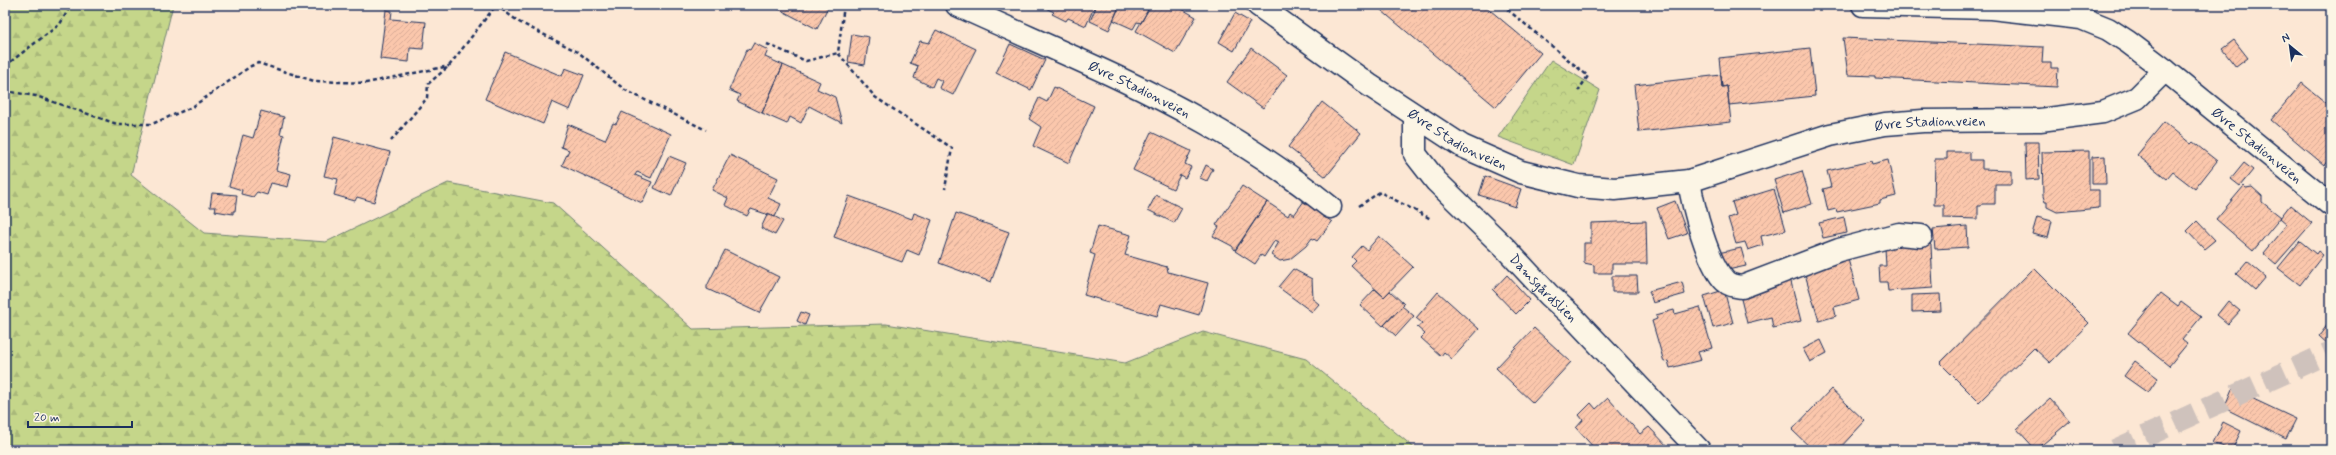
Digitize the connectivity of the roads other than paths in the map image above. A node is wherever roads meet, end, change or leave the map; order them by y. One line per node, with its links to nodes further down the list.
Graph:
1 (957, 5): 8 (street, Øvre Stadionveien)
2 (1258, 5): 5 (street, Øvre Stadionveien)
3 (1863, 5): 4 (street, Øvre Stadionveien)
4 (2165, 70): 6 (street, Øvre Stadionveien); 7 (street, Øvre Stadionveien)
5 (1415, 116): 6 (street, Øvre Stadionveien); 10 (street, Damsgårdslien)
6 (1689, 181): 9 (street)
7 (2331, 205)
8 (1330, 207)
9 (1921, 236)
10 (1699, 450)

